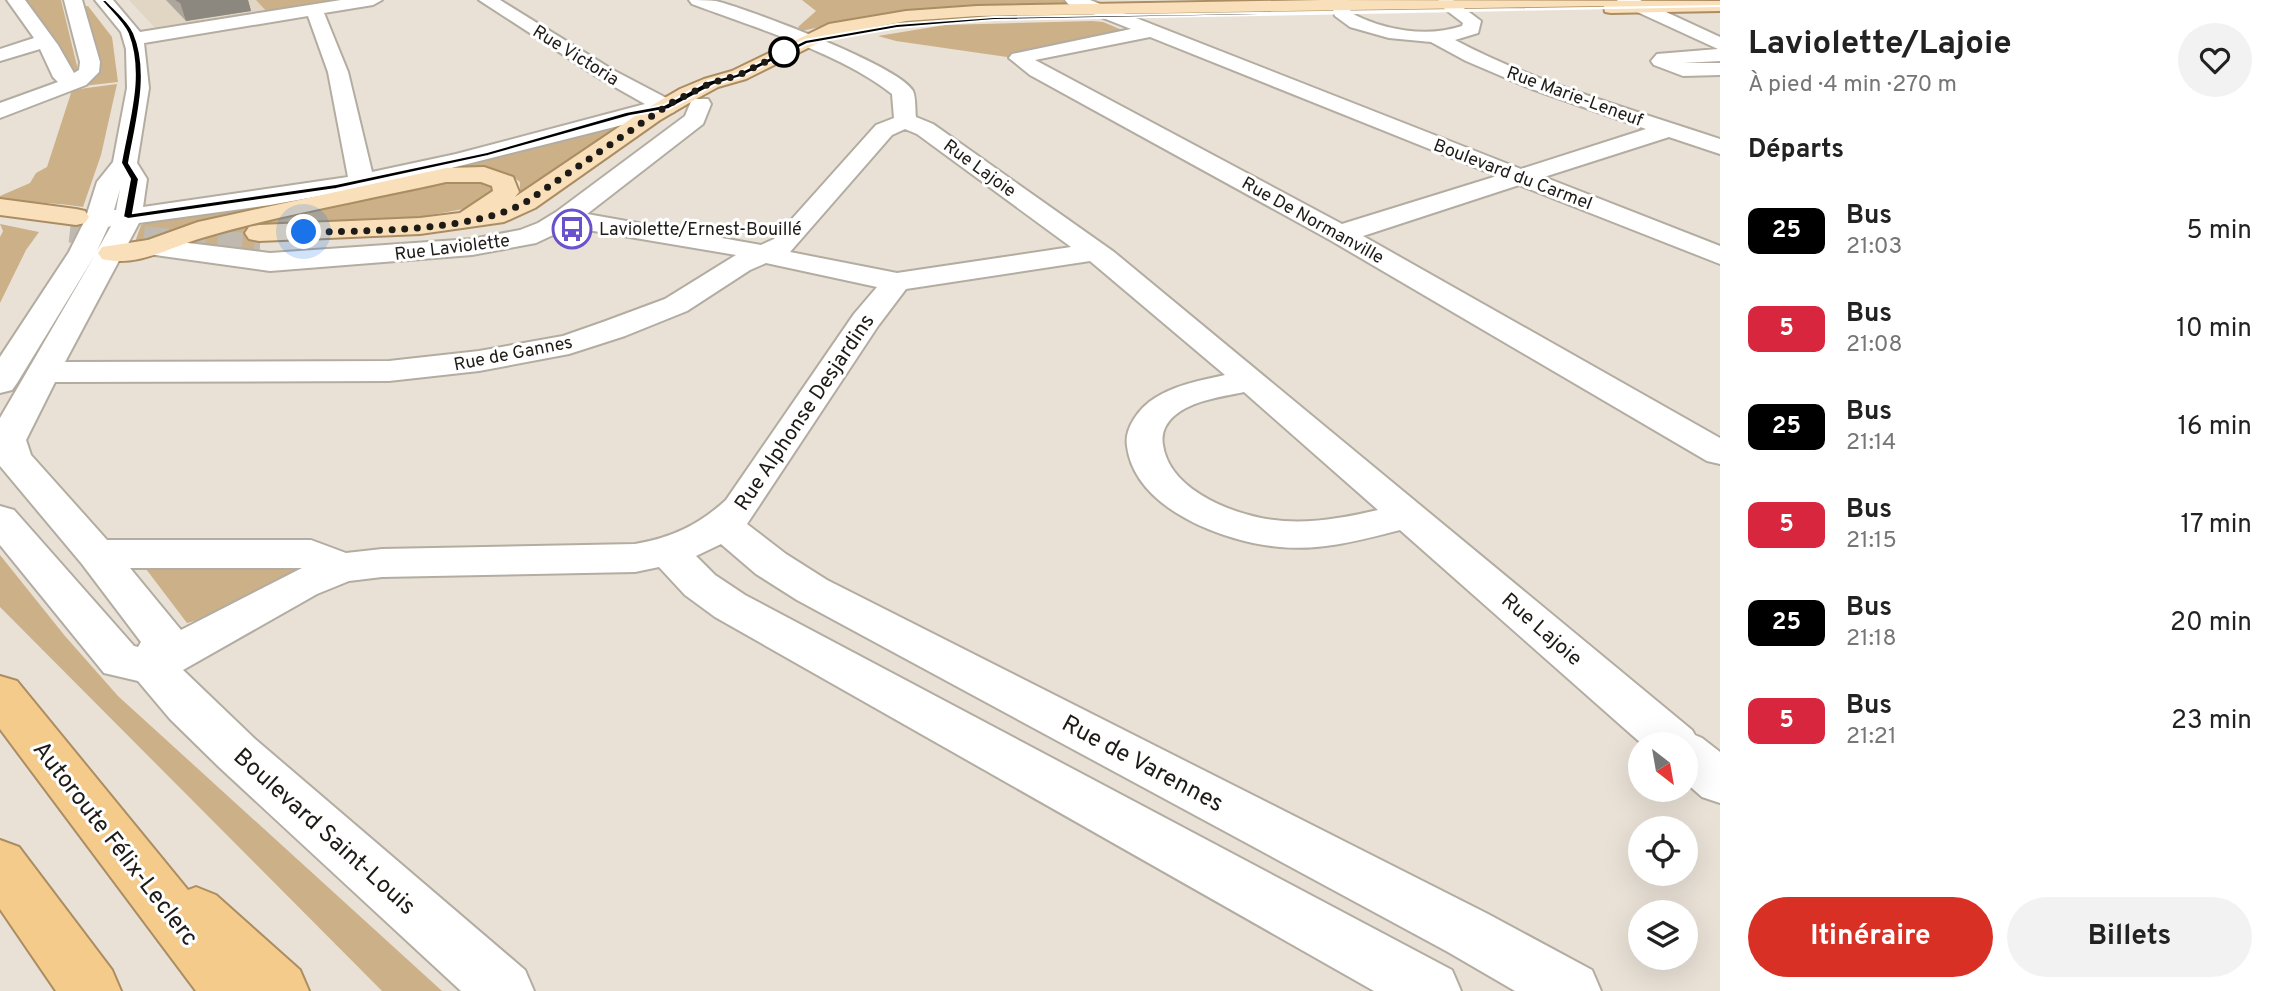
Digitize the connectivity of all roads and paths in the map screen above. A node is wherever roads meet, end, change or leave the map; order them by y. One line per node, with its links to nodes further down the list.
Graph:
1 (73, 0): 26 (street)
2 (104, 0): 19 (street)
3 (373, 0): 14 (street)
4 (488, 0): 30 (street, Rue Victoria)
5 (698, 0): 20 (street)
6 (1074, 0): 12 (street, Boulevard du Carmel)
7 (1635, 2): 10 (main road); 11 (main road); 21 (street)
8 (18, 3): 13 (street); 18 (street)
9 (1340, 6): 11 (main road); 12 (main road, Rue Laviolette); 15 (main road); 17 (street, Rue Marie-Leneuf)
10 (1720, 6)
11 (1451, 7): 17 (street, Rue Marie-Leneuf)
12 (1103, 9): 15 (street, Boulevard du Carmel); 20 (main road, Rue Laviolette)
13 (0, 10)
14 (314, 10): 19 (street); 37 (street)
15 (1146, 24): 27 (street, Boulevard du Carmel); 28 (street, Boulevard du Carmel); 44 (street, Rue De Normanville)
16 (8, 34): 18 (street)
17 (1434, 36): 33 (street, Rue Marie-Leneuf)
18 (43, 39): 22 (street); 26 (street)
19 (134, 39): 35 (street)
20 (805, 43): 25 (main road, Rue Laviolette); 32 (street)
21 (1720, 44)
22 (0, 55)
23 (1720, 55): 24 (street)
24 (1720, 69)
25 (739, 75): 29 (main road, Rue Laviolette); 30 (main road, Rue Laviolette)
26 (79, 81): 31 (street)
27 (1329, 88): 28 (street); 36 (street, Boulevard du Carmel)
28 (1306, 93): 36 (street, Boulevard du Carmel)
29 (700, 103): 41 (street, Rue Laviolette); 42 (main road, Rue Laviolette)
30 (666, 107): 37 (street, Rue Laviolette); 42 (main road, Rue Laviolette)
31 (0, 111)
32 (905, 121): 47 (street, Rue Lajoie); 49 (street, Rue de Gannes)
33 (1679, 133): 34 (street, Rue Marie-Leneuf); 36 (street)
34 (1720, 145)
35 (125, 163): 40 (street); 43 (street)
36 (1531, 173): 44 (street); 45 (street, Boulevard du Carmel); 50 (street, Boulevard du Carmel)
37 (361, 182): 40 (street, Rue Laviolette)
38 (0, 207): 43 (main road, Rue Laviolette)
39 (0, 216): 43 (main road, Rue Laviolette)
40 (128, 217): 43 (street, Rue Laviolette); 48 (street)
41 (565, 218): 46 (street, Rue Laviolette); 49 (street)
42 (456, 223): 46 (main road)
43 (81, 231): 48 (street, Rue Laviolette); 54 (street)
44 (1340, 234): 55 (street, Rue De Normanville)
45 (1720, 237)
46 (155, 247): 48 (main road)
47 (1095, 252): 51 (street); 53 (street, Rue Lajoie)
48 (112, 253): 52 (street)
49 (764, 254): 51 (street); 52 (street, Rue de Gannes)
50 (1720, 256)
51 (897, 282): 58 (street, Rue Alphonse Desjardins)
52 (44, 372): 60 (street)
53 (1251, 380): 56 (street, Rue Lajoie); 56 (street)
54 (0, 383)
55 (1720, 453)
56 (1409, 515): 64 (street, Rue Lajoie)
57 (0, 519): 62 (street)
58 (723, 525): 59 (street, Rue Alphonse Desjardins); 74 (street, Rue de Varennes)
59 (668, 552): 61 (street, Rue Alphonse Desjardins); 73 (street)
60 (96, 554): 61 (street); 62 (street)
61 (342, 568): 62 (street, Rue Alphonse Desjardins)
62 (152, 666): 72 (street, Boulevard Saint-Louis)
63 (0, 694): 67 (highway, Autoroute Félix-Leclerc)
64 (1661, 732)
65 (1698, 763): 66 (street)
66 (1720, 782)
67 (105, 828): 70 (highway, Autoroute Félix-Leclerc); 71 (highway)
68 (0, 864): 69 (highway)
69 (91, 991)
70 (233, 991)
71 (279, 991)
72 (504, 991)
73 (1431, 991)
74 (1571, 991)

